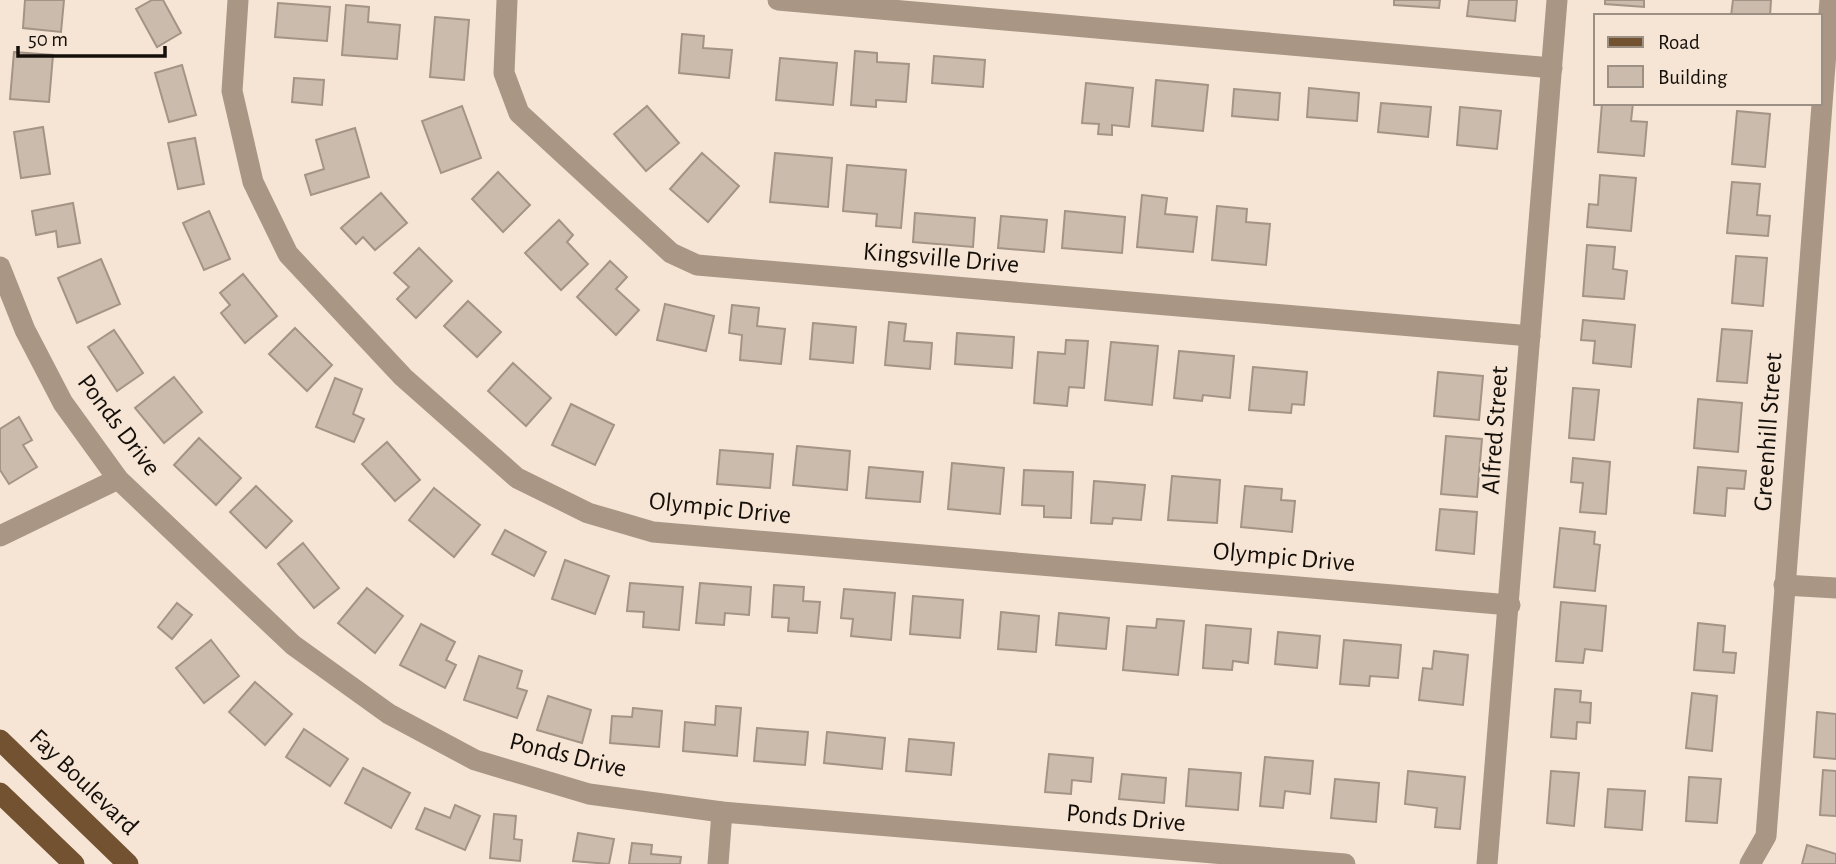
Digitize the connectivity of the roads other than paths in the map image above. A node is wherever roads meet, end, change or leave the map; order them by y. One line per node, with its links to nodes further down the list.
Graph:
1 (238, 0): 15 (street, Olympic Drive)
2 (507, 0): 10 (street, Kingsville Drive)
3 (779, 0): 6 (street)
4 (1557, 0): 6 (street, Alfred Street)
5 (1830, 0): 7 (street, Greenhill Street)
6 (1552, 68): 10 (street, Alfred Street)
7 (1822, 102)
8 (1822, 105): 13 (street, Greenhill Street)
9 (0, 267): 11 (street, Ponds Drive)
10 (1530, 335): 15 (street, Alfred Street)
11 (118, 479): 12 (street); 18 (street, Ponds Drive)
12 (0, 536)
13 (1784, 585): 14 (street); 24 (street, Greenhill Street)
14 (1836, 589)
15 (1510, 605): 23 (street, Alfred Street)
16 (0, 740): 20 (main road, Fay Boulevard)
17 (0, 793): 19 (main road)
18 (722, 812): 21 (street); 22 (street, Ponds Drive)
19 (74, 864)
20 (128, 864)
21 (718, 864)
22 (1345, 864)
23 (1487, 864)
24 (1750, 864)

